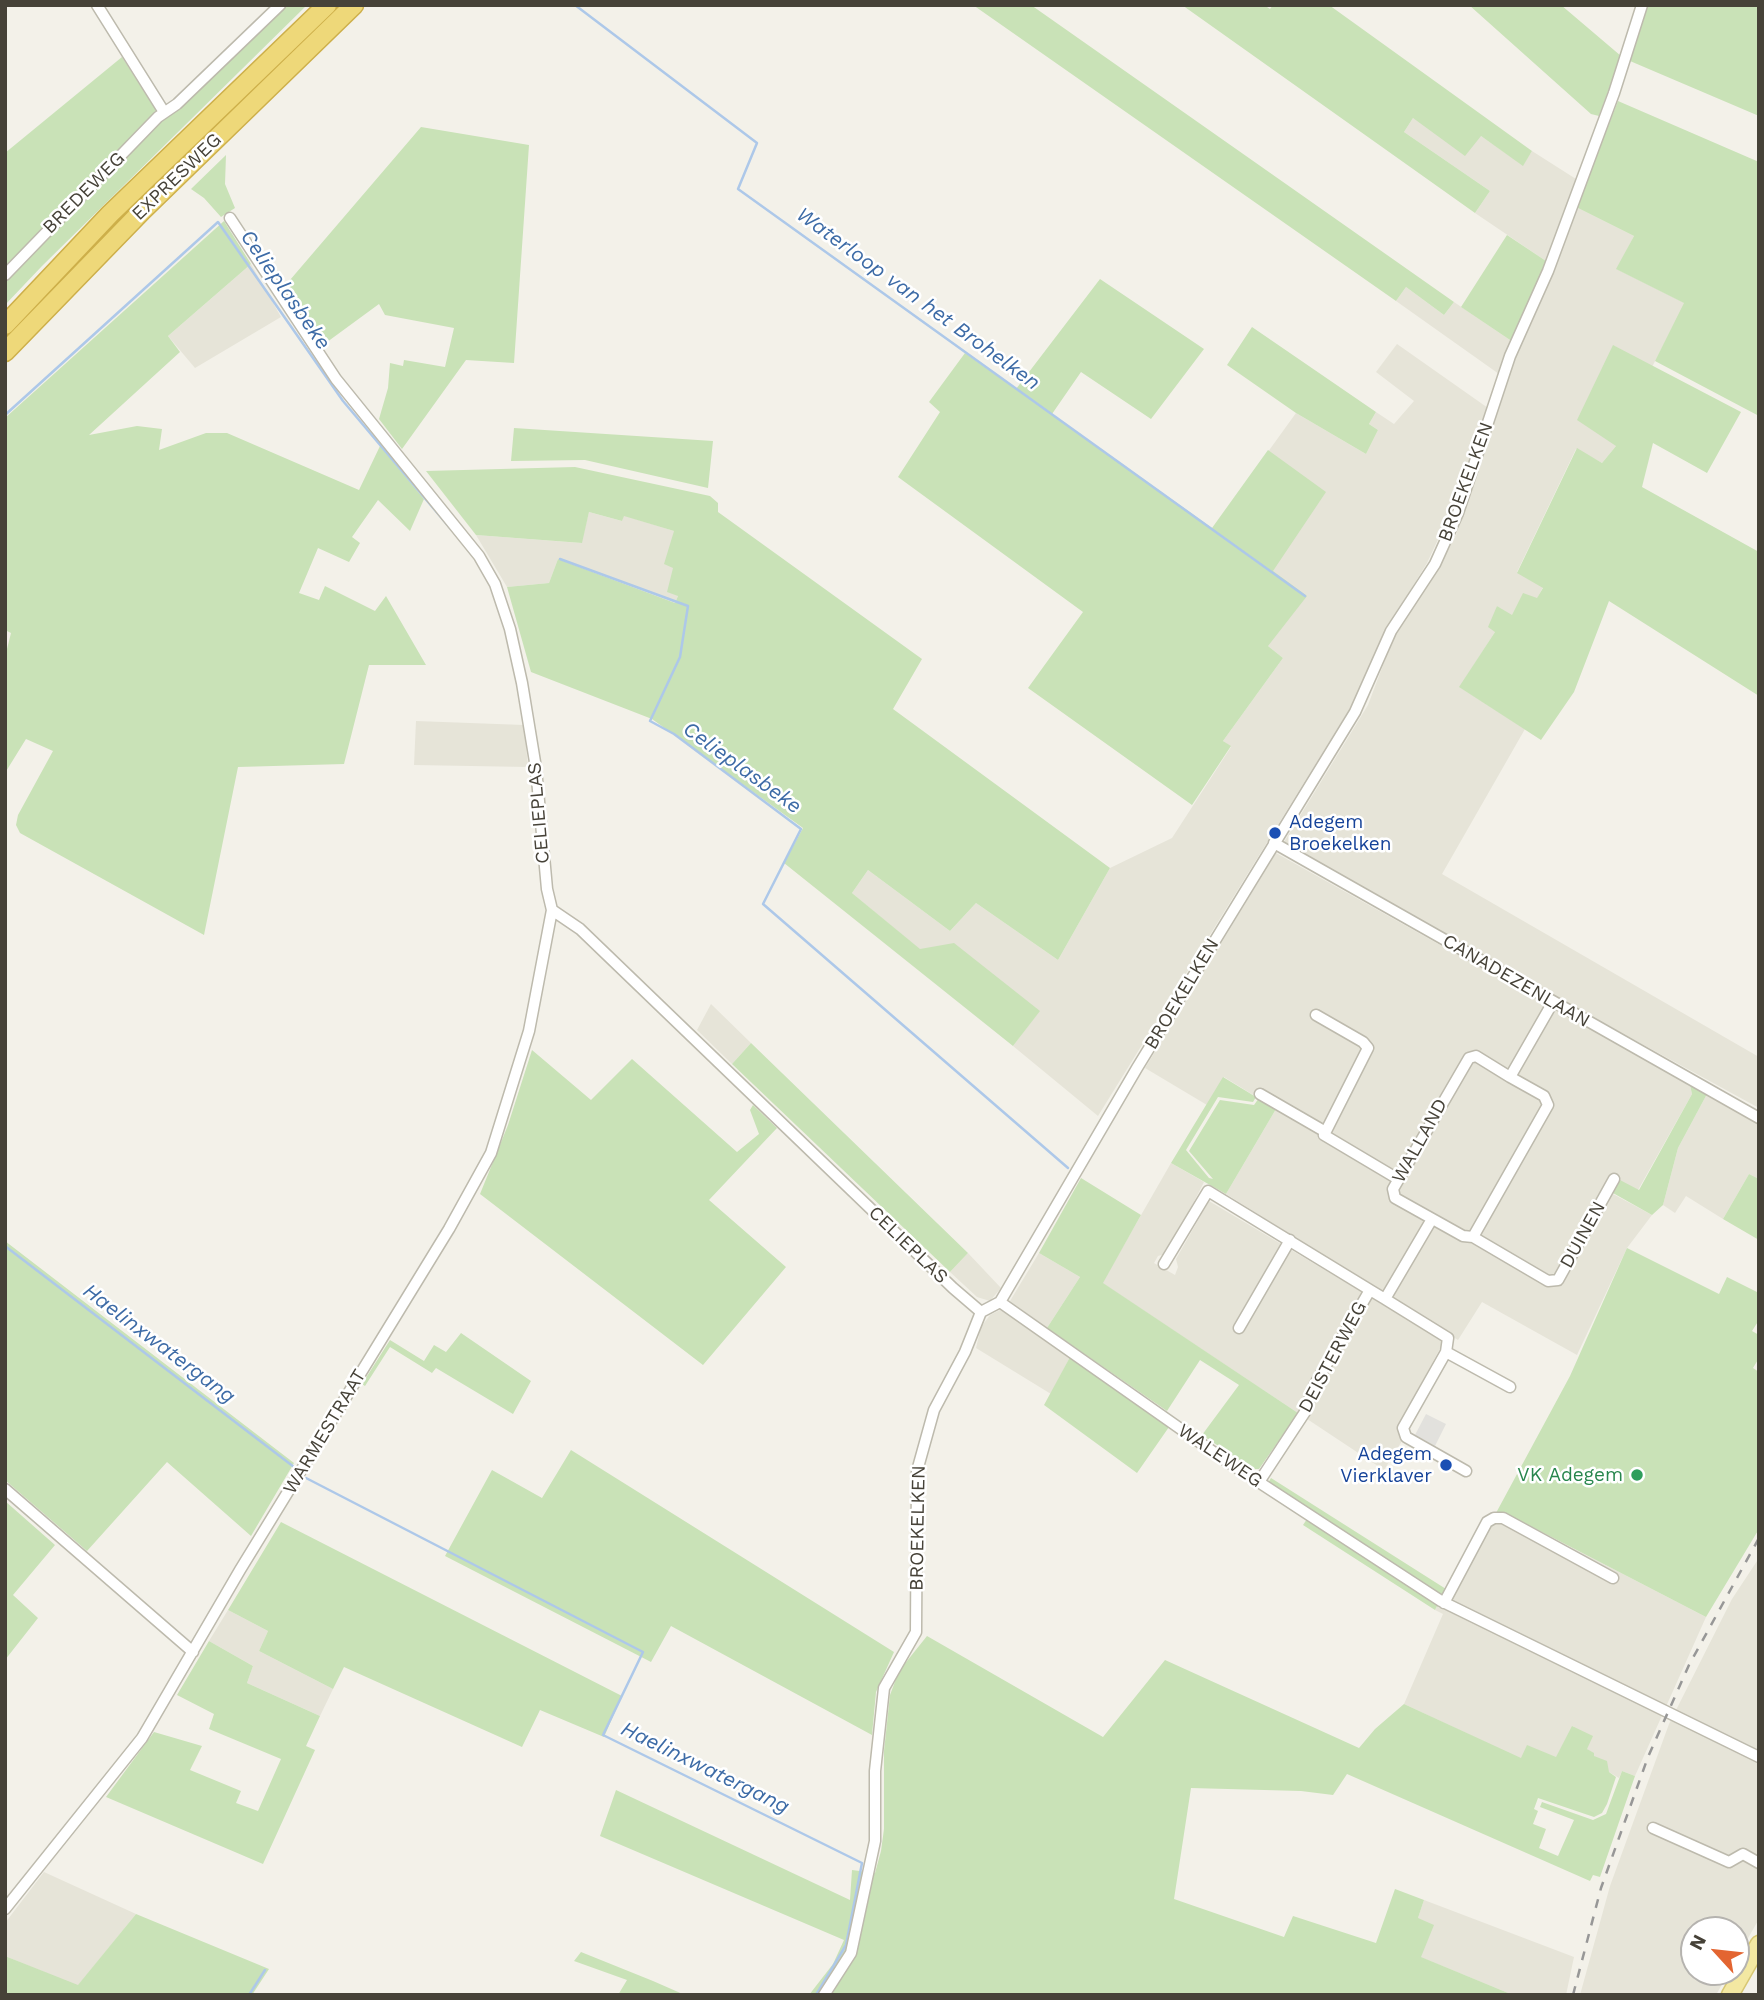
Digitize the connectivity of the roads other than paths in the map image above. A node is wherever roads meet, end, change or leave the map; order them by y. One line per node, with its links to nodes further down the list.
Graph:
1 (97, 5): 6 (street)
2 (280, 5): 6 (street, BREDEWEG)
3 (327, 5): 9 (highway, EXPRESWEG)
4 (354, 5): 10 (highway, EXPRESWEG)
5 (1642, 5): 11 (street, BROEKELKEN)
6 (164, 112): 8 (street, BREDEWEG)
7 (230, 218): 12 (street, CELIEPLAS)
8 (5, 275)
9 (5, 325)
10 (5, 352)
11 (1274, 843): 13 (street, CANADEZENLAAN); 27 (street, BROEKELKEN)
12 (552, 910): 28 (street, CELIEPLAS); 37 (street, WARMESTRAAT)
13 (1553, 1002): 15 (street); 17 (street, CANADEZENLAAN)
14 (1316, 1015): 18 (street)
15 (1510, 1077): 19 (street, WALLAND); 22 (street, WALLAND)
16 (1261, 1094): 18 (street)
17 (1759, 1118)
18 (1324, 1131): 19 (street)
19 (1398, 1179): 21 (street, WALLAND)
20 (1614, 1179): 22 (street, DUINEN)
21 (1432, 1219): 22 (street, WALLAND); 26 (street, DEISTERWEG)
22 (1473, 1237)
23 (1290, 1240): 24 (street); 25 (street); 29 (street)
24 (1164, 1264)
25 (1370, 1290): 26 (street, DEISTERWEG); 33 (street, DEISTERWEG)
26 (1385, 1300): 30 (street)
27 (1000, 1302): 28 (street); 33 (street, WALEWEG)
28 (981, 1312): 43 (street, BROEKELKEN)
29 (1239, 1328)
30 (1446, 1352): 31 (street); 32 (street)
31 (1510, 1387)
32 (1466, 1471)
33 (1259, 1482): 36 (street, WALEWEG)
34 (5, 1489): 37 (street)
35 (1612, 1578): 36 (street)
36 (1444, 1602): 38 (street, WALEWEG)
37 (193, 1653): 41 (street, WARMESTRAAT)
38 (1759, 1756)
39 (1653, 1828): 40 (street)
40 (1759, 1863)
41 (5, 1909)
42 (1759, 1944): 44 (main road)
43 (824, 1995)
44 (1730, 1995)

